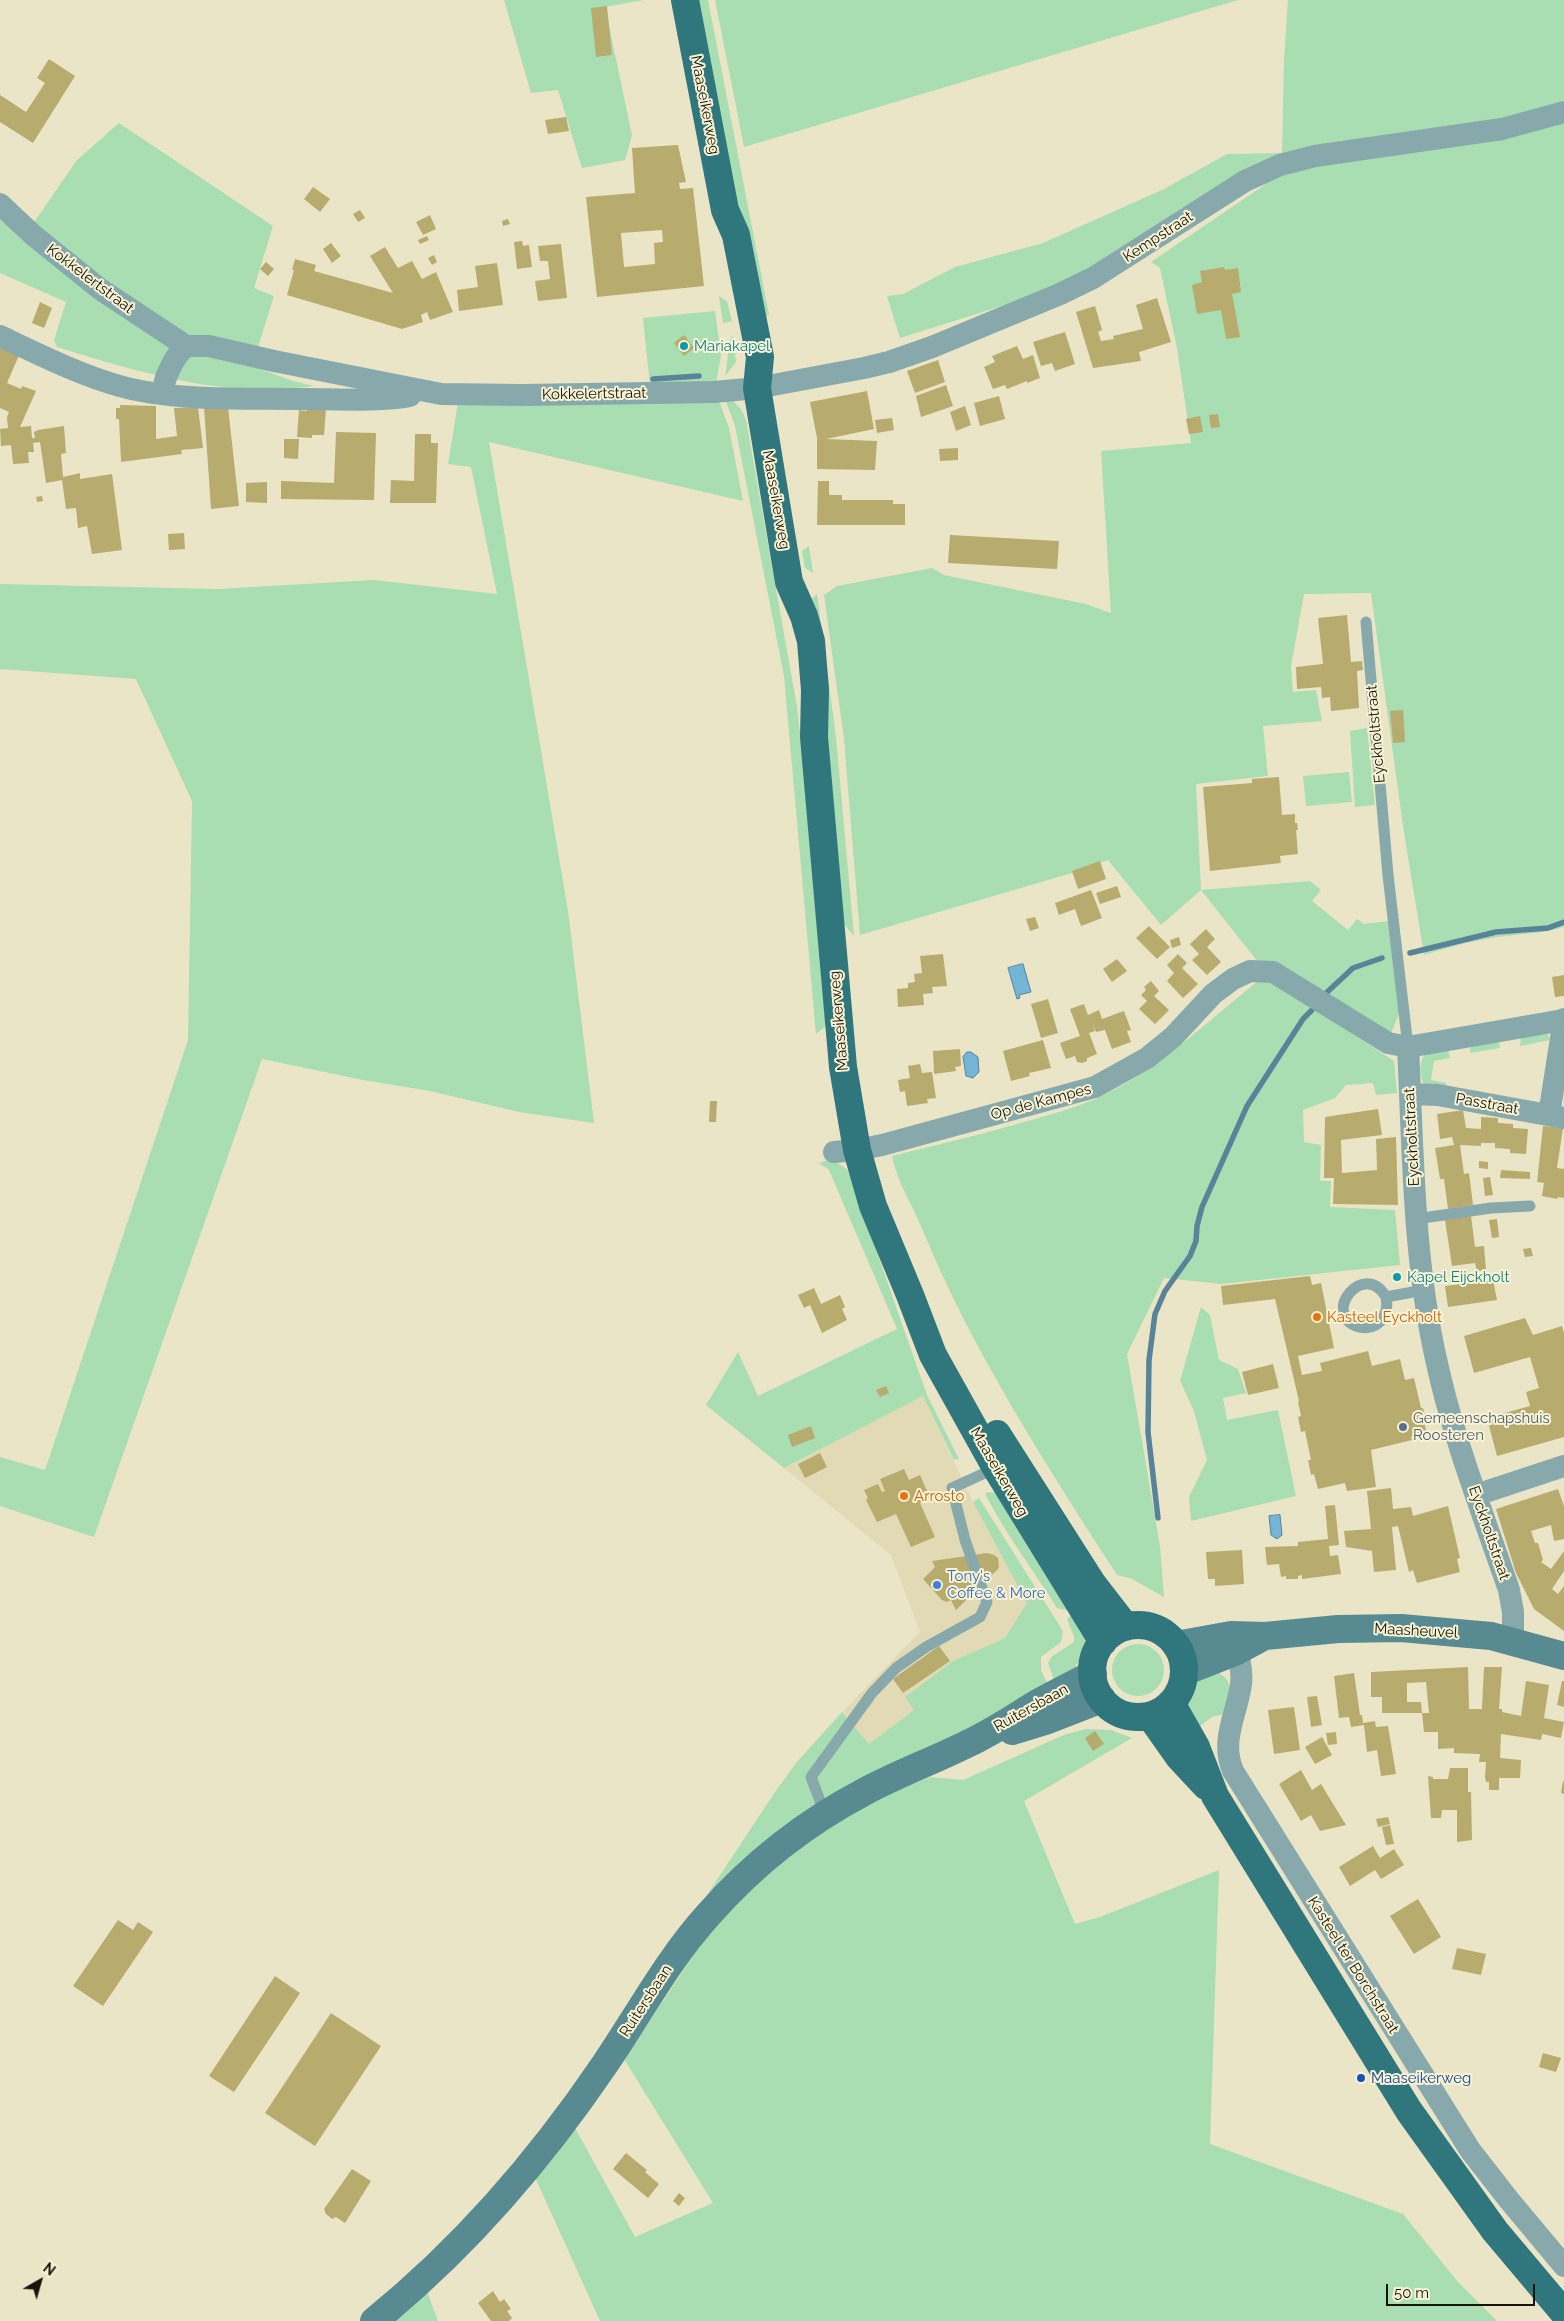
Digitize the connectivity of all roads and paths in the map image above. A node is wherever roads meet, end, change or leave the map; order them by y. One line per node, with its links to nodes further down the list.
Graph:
1 (685, 0): 6 (main road, Maaseikerweg)
2 (1564, 112): 6 (street, Kempstraat)
3 (0, 204): 5 (street, Kokkelertstraat)
4 (0, 336): 8 (street, Kokkelertstraat)
5 (186, 346): 7 (street, Kokkelertstraat); 8 (street)
6 (757, 388): 7 (street, Kokkelertstraat); 14 (main road, Maaseikerweg)
7 (431, 392): 8 (street, Kokkelertstraat)
8 (162, 394)
9 (1366, 622): 11 (lane, Eyckholtstraat)
10 (1563, 1020): 11 (street); 13 (street)
11 (1408, 1046): 12 (street, Eyckholtstraat); 14 (street, Op de Kampes)
12 (1410, 1094): 13 (street, Passtraat); 16 (street, Eyckholtstraat)
13 (1556, 1116)
14 (858, 1149): 19 (main road, Maaseikerweg)
15 (1530, 1206): 16 (lane)
16 (1416, 1219): 17 (street, Eyckholtstraat)
17 (1424, 1290): 18 (lane); 21 (street, Eyckholtstraat)
18 (1386, 1297)
19 (1004, 1464): 22 (main road, Maaseikerweg); 24 (main road, Maaseikerweg); 31 (lane)
20 (1564, 1466): 21 (street)
21 (1476, 1495): 23 (street, Eyckholtstraat)
22 (1126, 1627): 24 (main road); 26 (main road)
23 (1513, 1641): 25 (street, Maasheuvel); 27 (street, Maasheuvel)
24 (1103, 1642): 29 (main road)
25 (1234, 1643): 26 (street, Maasheuvel); 28 (street, Maasheuvel); 32 (street, Kasteel ter Borchstraat)
26 (1176, 1645): 28 (main road)
27 (1564, 1656)
28 (1184, 1672): 30 (main road)
29 (1097, 1687): 30 (main road); 31 (street, Ruitersbaan)
30 (1161, 1710): 33 (main road)
31 (825, 1814): 34 (street, Ruitersbaan)
32 (1564, 2266)
33 (1564, 2313)
34 (374, 2321)

